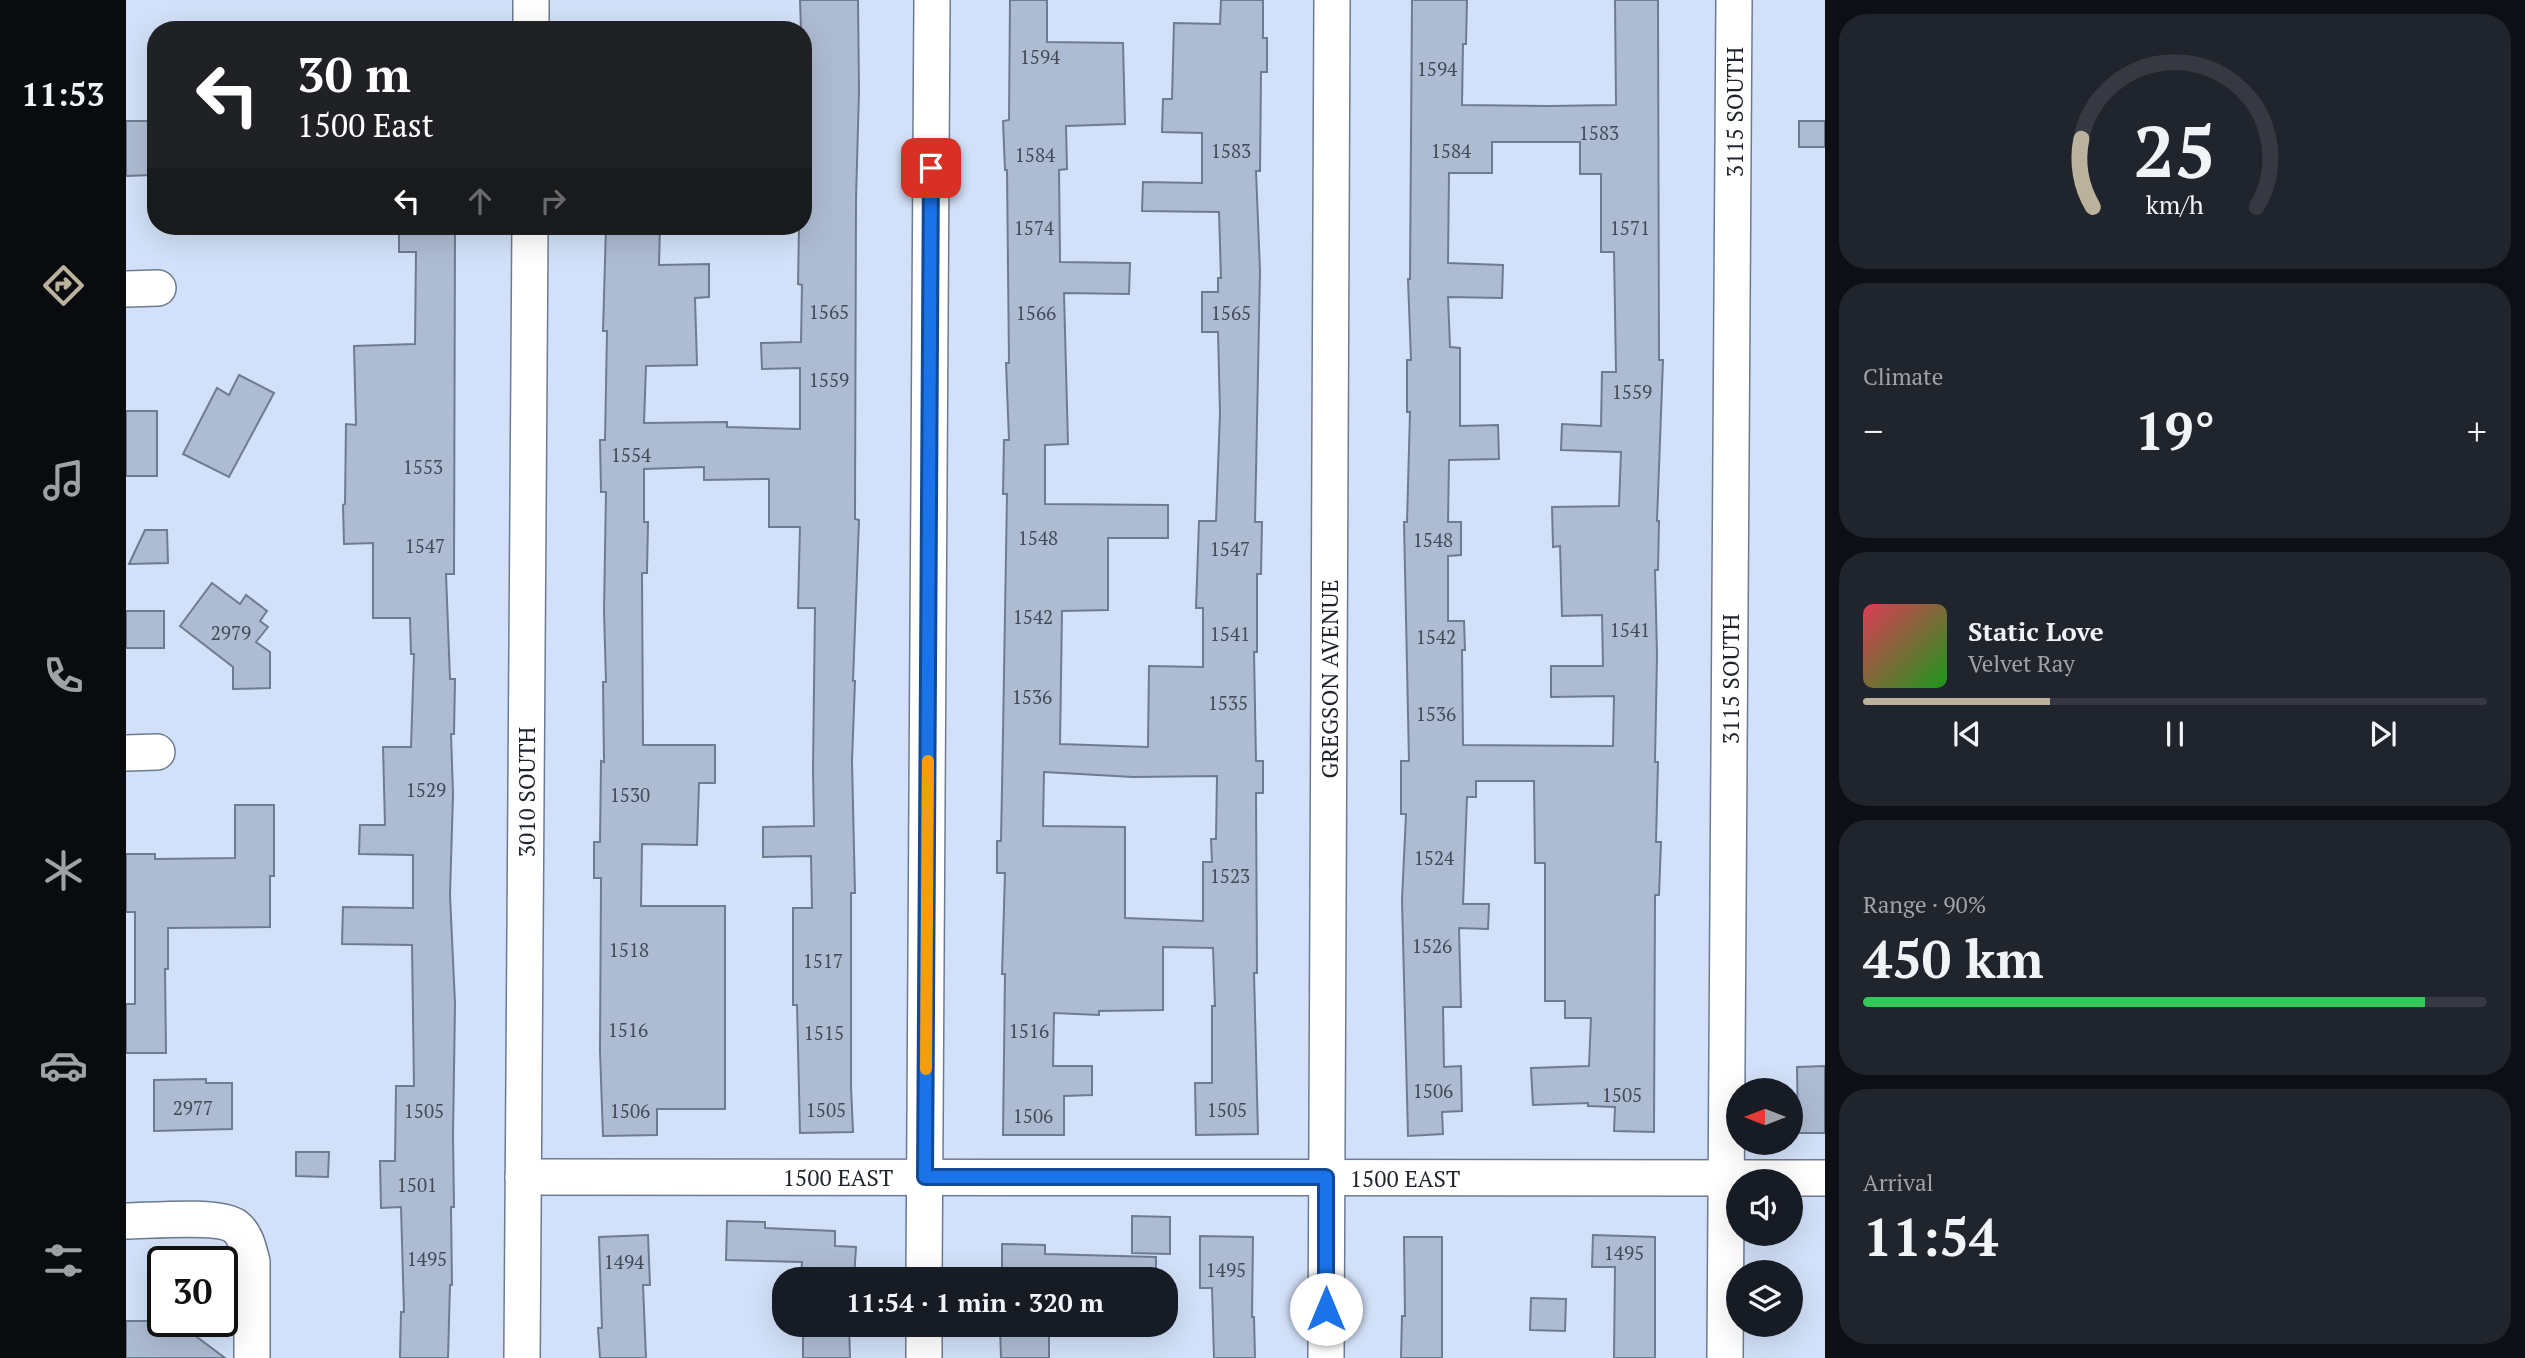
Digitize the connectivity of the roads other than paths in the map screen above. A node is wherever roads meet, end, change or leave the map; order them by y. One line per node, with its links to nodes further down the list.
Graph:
1 (531, 0): 5 (street)
2 (932, 0): 9 (street)
3 (1332, 0): 10 (street, GREGSON AVENUE)
4 (1734, 0): 7 (street, 3115 SOUTH)
5 (531, 21)
6 (530, 235): 8 (street, 3010 SOUTH)
7 (1726, 1169)
8 (523, 1177): 9 (street, 1500 EAST); 18 (street, 3010 SOUTH)
9 (925, 1177): 10 (street, 1500 EAST); 15 (street)
10 (1326, 1177): 11 (street, 1500 EAST); 20 (street, GREGSON AVENUE)
11 (1726, 1178): 21 (street, 3115 SOUTH)
12 (1803, 1178): 13 (street, 1500 EAST)
13 (1825, 1178)
14 (126, 1221): 17 (street)
15 (924, 1267)
16 (924, 1337): 19 (street)
17 (252, 1358)
18 (522, 1358)
19 (924, 1358)
20 (1326, 1358)
21 (1725, 1358)

